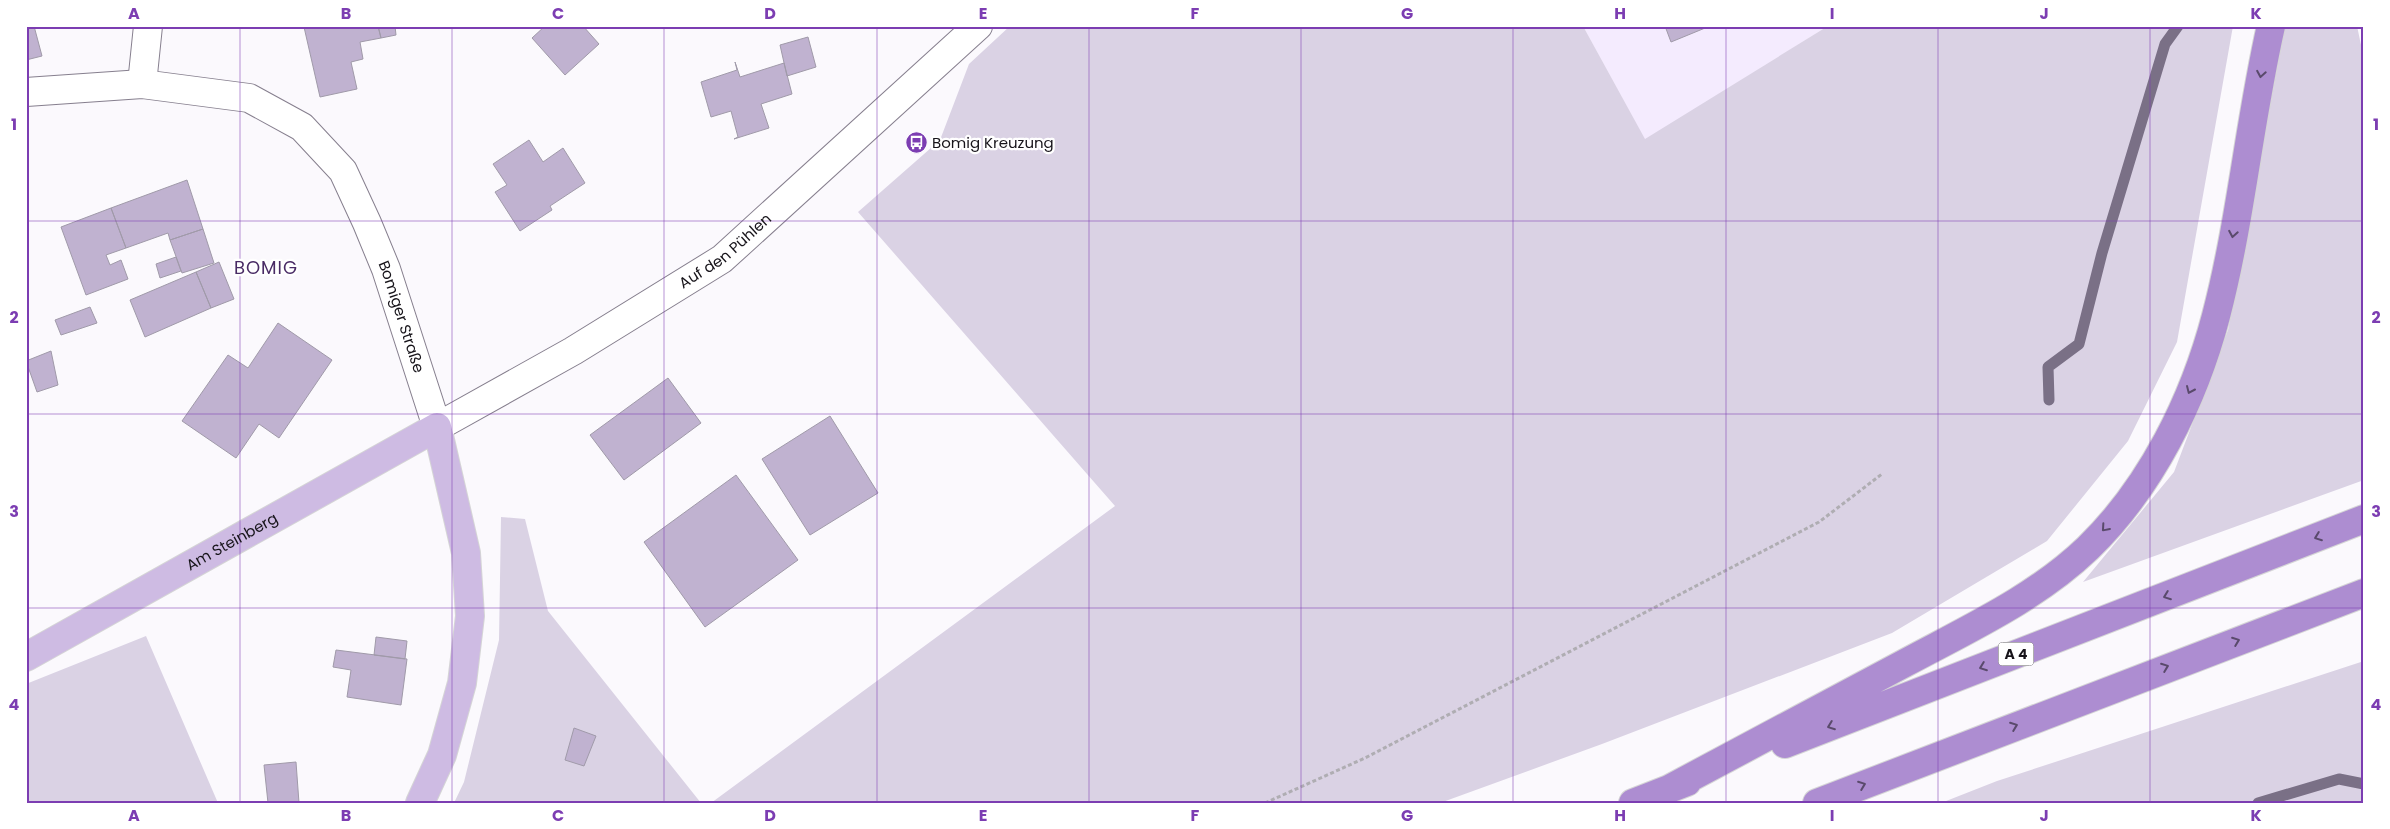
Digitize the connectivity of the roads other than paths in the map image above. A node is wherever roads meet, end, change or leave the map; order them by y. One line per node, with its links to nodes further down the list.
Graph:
1 (148, 26): 4 (street)
2 (978, 26): 6 (street, Auf den Pühlen)
3 (2271, 26): 10 (highway, one-way to 10)
4 (142, 84): 5 (street, Bomiger Straße); 6 (street, Bomiger Straße)
5 (26, 92)
6 (437, 427): 9 (main road, Am Steinberg); 11 (main road, Bomiger Straße)
7 (2364, 519): 10 (highway, A 4, one-way to 10)
8 (2364, 592): 13 (highway, one-way to 8)
9 (26, 657)
10 (1669, 789): 12 (highway, A 4)
11 (420, 803)
12 (1633, 803)
13 (1817, 803)

